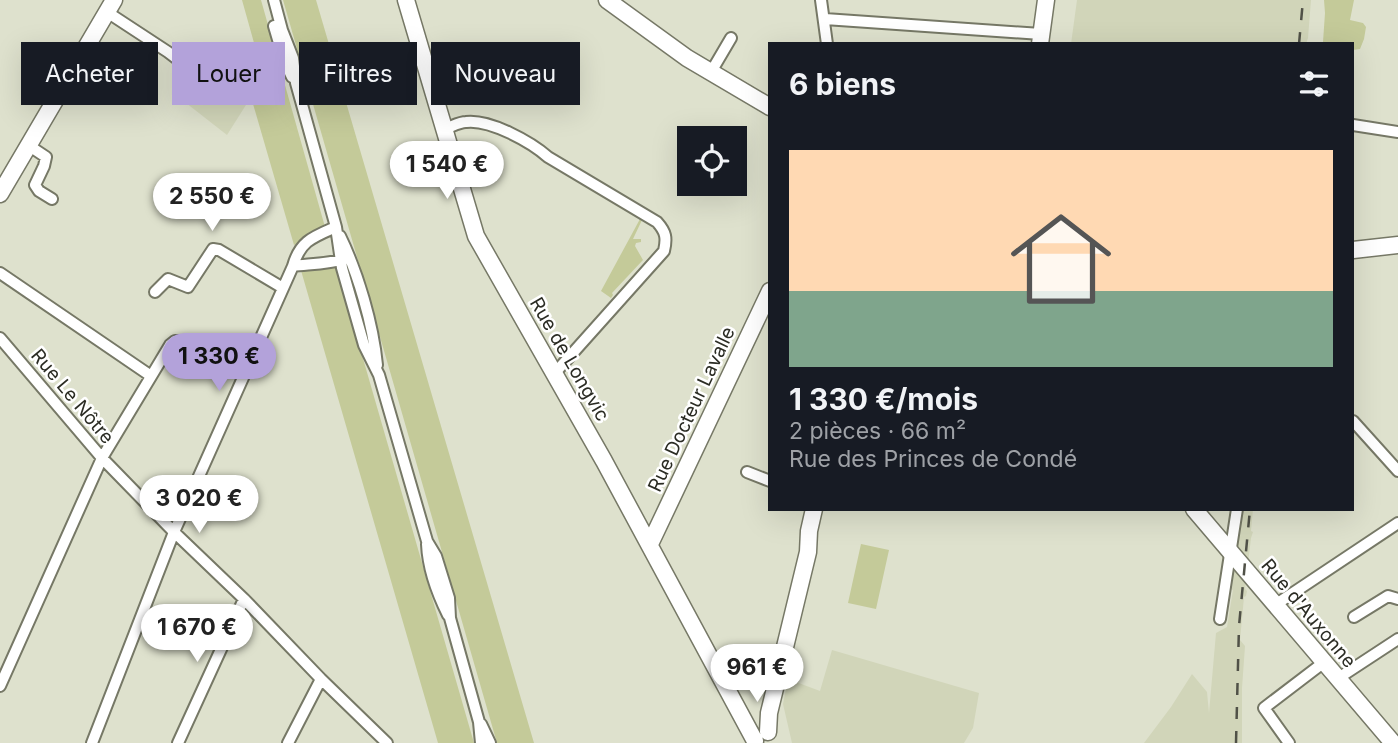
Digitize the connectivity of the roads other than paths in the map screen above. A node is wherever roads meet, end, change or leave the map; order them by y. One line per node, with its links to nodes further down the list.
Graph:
1 (267, 0): 14 (street)
2 (274, 0): 14 (street)
3 (407, 0): 17 (street, Rue de Longvic)
4 (607, 0): 13 (street)
5 (821, 0): 8 (street)
6 (1046, 0): 10 (street)
7 (110, 6): 12 (street); 19 (street)
8 (824, 19): 10 (street); 11 (street)
9 (731, 38): 13 (street)
10 (1041, 39)
11 (827, 42)
12 (172, 55)
13 (710, 72): 15 (street)
14 (296, 83): 22 (street)
15 (768, 106)
16 (1354, 125): 18 (street)
17 (444, 129): 33 (street, Rue de Longvic); 33 (street)
18 (1398, 132)
19 (28, 145): 20 (street); 21 (street)
20 (0, 194)
21 (52, 199)
22 (336, 227): 25 (street); 26 (street)
23 (1398, 245): 24 (street)
24 (1354, 250)
25 (346, 259): 26 (street); 57 (street)
26 (293, 267): 28 (street)
27 (0, 273): 34 (street)
28 (283, 288): 29 (street); 32 (street)
29 (155, 292)
30 (768, 295): 45 (street, Rue Docteur Lavalle)
31 (0, 338): 36 (street, Rue Le Nôtre)
32 (245, 373): 34 (street); 44 (street)
33 (554, 374): 45 (street, Rue de Longvic)
34 (151, 376): 36 (street)
35 (1354, 422): 37 (street)
36 (102, 458): 44 (street, Rue Le Nôtre); 56 (street)
37 (1398, 471)
38 (747, 472): 39 (street)
39 (768, 480)
40 (814, 511): 59 (street)
41 (1196, 511): 46 (street, Rue d'Auxonne)
42 (1237, 511): 46 (street)
43 (1398, 523): 49 (street)
44 (174, 532): 47 (street, Rue Le Nôtre); 60 (street)
45 (650, 544): 59 (street, Rue de Longvic)
46 (1231, 554): 49 (street, Rue d'Auxonne); 51 (street)
47 (244, 599): 55 (street, Rue Le Nôtre); 61 (street)
48 (1398, 599): 50 (street)
49 (1275, 605): 53 (street, Rue d'Auxonne)
50 (1354, 617)
51 (1220, 619)
52 (1398, 639): 54 (street)
53 (1323, 663): 54 (street, Rue d'Auxonne); 66 (street)
54 (1337, 679): 67 (street, Rue d'Auxonne)
55 (321, 680): 58 (street, Rue Le Nôtre); 62 (street)
56 (0, 686)
57 (479, 722): 64 (street); 65 (street)
58 (372, 738): 63 (street, Rue Le Nôtre)
59 (764, 738)
60 (92, 743)
61 (178, 743)
62 (288, 743)
63 (387, 743)
64 (481, 743)
65 (490, 743)
66 (1289, 743)
67 (1393, 743)

